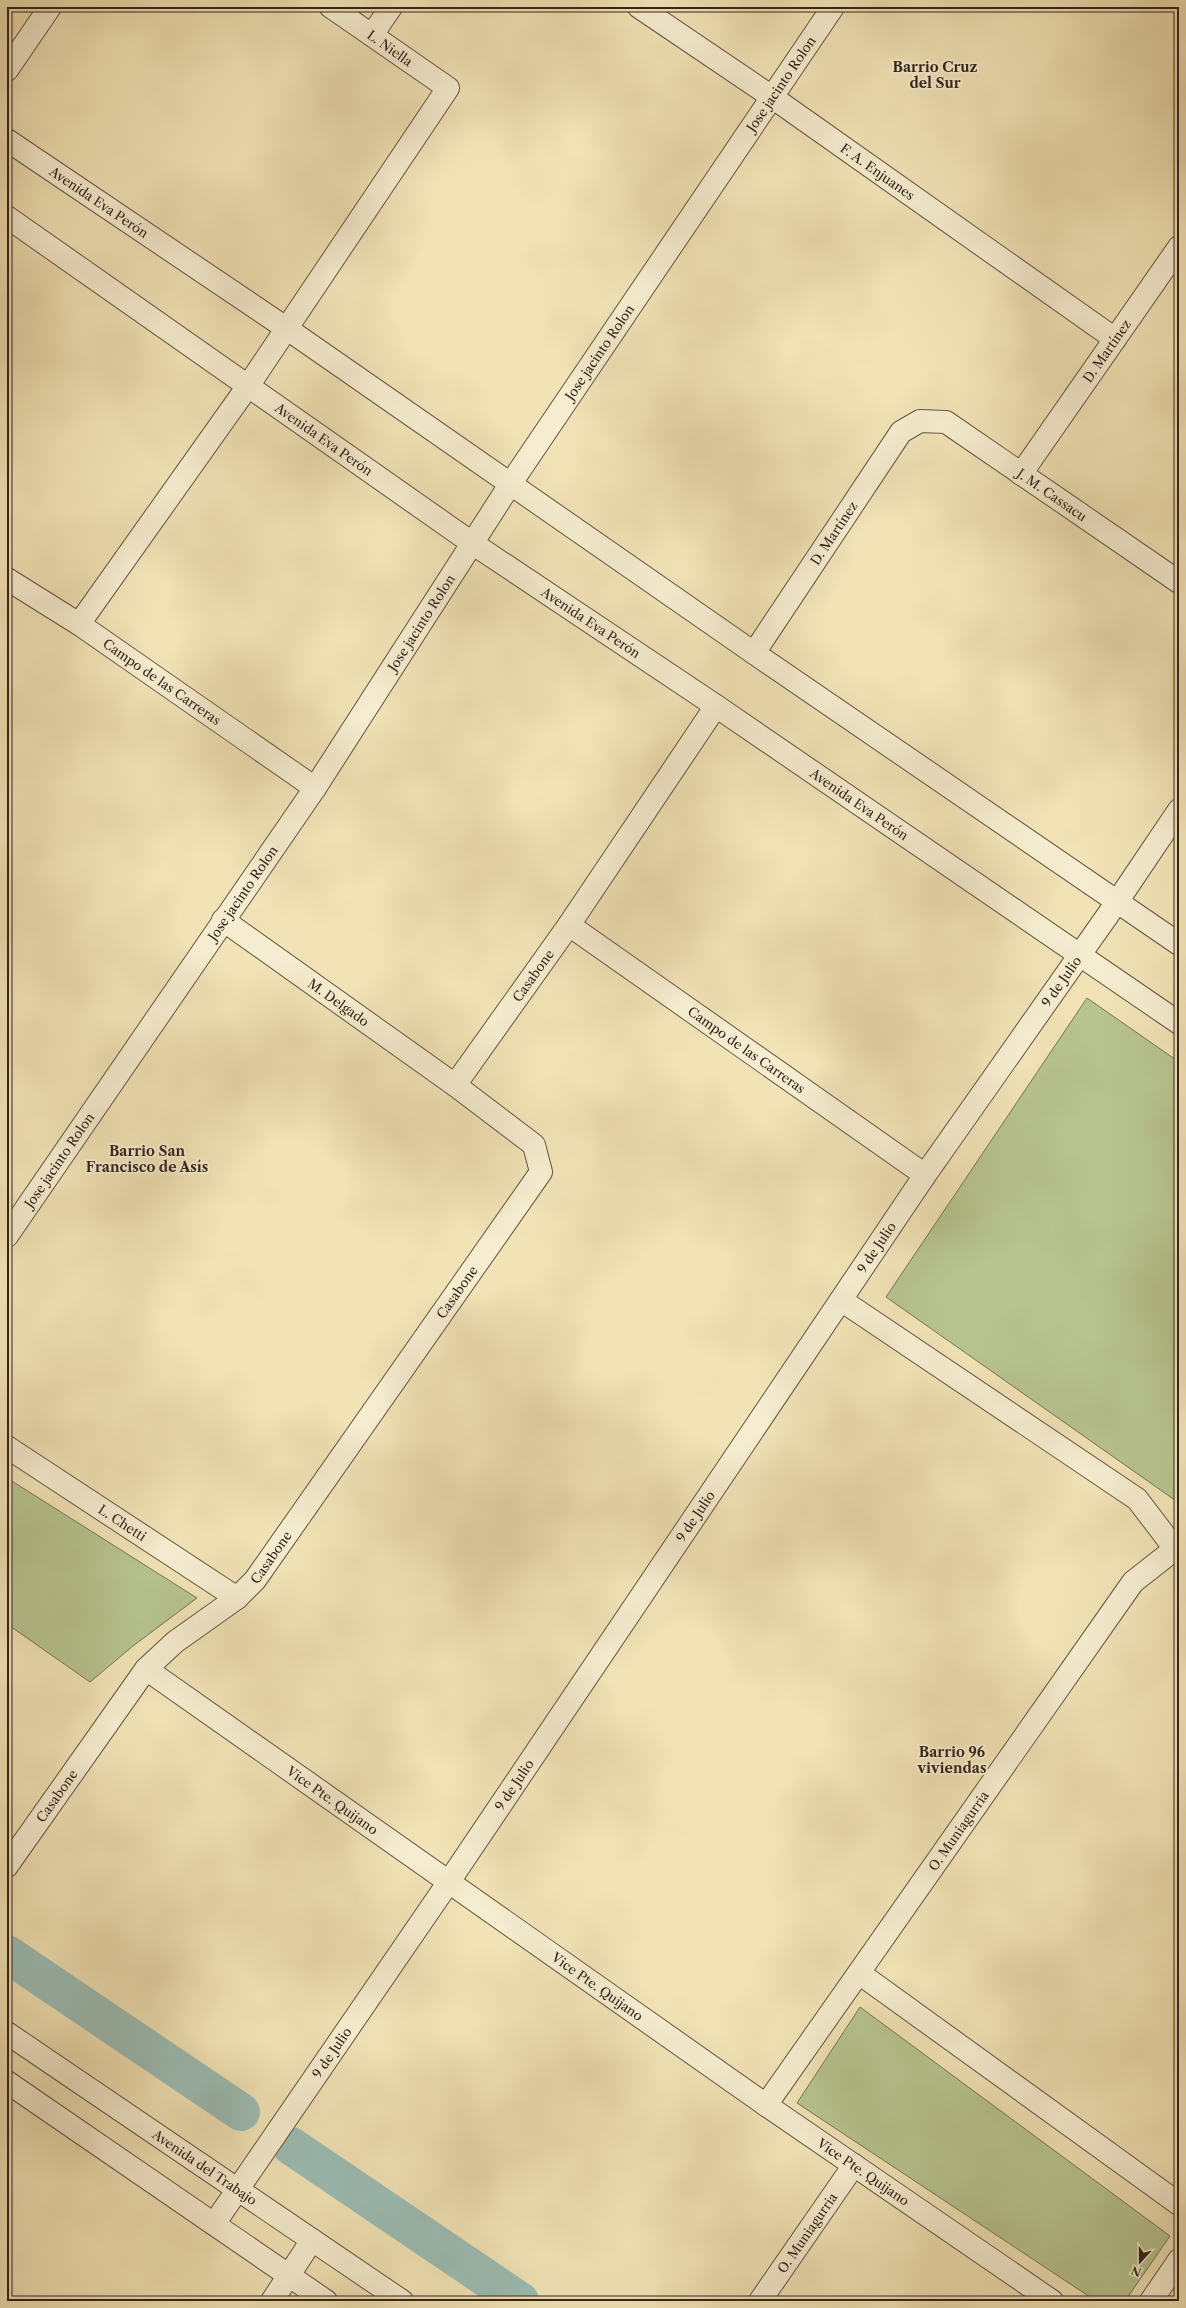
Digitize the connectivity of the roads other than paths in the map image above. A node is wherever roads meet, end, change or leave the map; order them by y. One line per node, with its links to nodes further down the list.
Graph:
1 (50, 7): 7 (street)
2 (331, 7): 6 (street, L. Niella)
3 (391, 7): 6 (street)
4 (639, 7): 8 (street, F. A. Enjuanes)
5 (832, 7): 8 (street, Jose jacinto Rolon)
6 (372, 36): 12 (street, L. Niella)
7 (7, 70)
8 (772, 97): 13 (street, F. A. Enjuanes); 17 (street, Jose jacinto Rolon)
9 (7, 140): 12 (street, Avenida Eva Perón)
10 (7, 217): 14 (street, Avenida Eva Perón)
11 (1179, 247): 13 (street, D. Martínez)
12 (286, 328): 14 (street); 17 (street, Avenida Eva Perón)
13 (1115, 339): 16 (street, D. Martínez)
14 (248, 386): 18 (street, Avenida Eva Perón); 21 (street)
15 (920, 421): 16 (street, J. M. Cassacu); 22 (street, D. Martínez)
16 (1021, 474): 20 (street, J. M. Cassacu)
17 (511, 484): 18 (street, Jose jacinto Rolon); 22 (street, Avenida Eva Perón)
18 (472, 543): 23 (street, Avenida Eva Perón); 24 (street, Jose jacinto Rolon)
19 (7, 579): 21 (street, Campo de las Carreras)
20 (1179, 582)
21 (79, 624): 24 (street, Campo de las Carreras)
22 (754, 653): 26 (street, Avenida Eva Perón)
23 (716, 706): 28 (street, Casabone); 30 (street, Avenida Eva Perón)
24 (315, 788): 27 (street, Jose jacinto Rolon)
25 (1179, 810): 26 (street, 9 de Julio)
26 (1118, 902): 29 (street, Avenida Eva Perón); 30 (street, 9 de Julio)
27 (223, 920): 32 (street, M. Delgado); 34 (street, Jose jacinto Rolon)
28 (569, 925): 32 (street, Casabone); 33 (street, Campo de las Carreras)
29 (1179, 944)
30 (1080, 954): 31 (street, Avenida Eva Perón); 33 (street, 9 de Julio)
31 (1179, 1023)
32 (455, 1085): 38 (street, Casabone)
33 (925, 1175): 35 (street, 9 de Julio)
34 (7, 1236)
35 (841, 1300): 37 (street); 41 (street, 9 de Julio)
36 (7, 1447): 38 (street, L. Chetti)
37 (1177, 1551): 42 (street, O. Muniagurria)
38 (237, 1598): 39 (street, Casabone)
39 (146, 1670): 40 (street, Casabone); 41 (street, Vice Pte. Quijano)
40 (7, 1866)
41 (448, 1883): 45 (street, Vice Pte. Quijano); 47 (street, 9 de Julio)
42 (859, 1973): 45 (street, O. Muniagurria); 48 (street)
43 (8, 2035): 47 (street, Avenida del Trabajo)
44 (7, 2082): 49 (street)
45 (766, 2105): 46 (street, Vice Pte. Quijano)
46 (854, 2165): 56 (street, O. Muniagurria); 57 (street, Vice Pte. Quijano)
47 (236, 2190): 49 (street, 9 de Julio); 50 (street, Avenida del Trabajo)
48 (1179, 2204)
49 (214, 2224): 52 (street)
50 (312, 2240): 52 (street); 55 (street, Avenida del Trabajo)
51 (1179, 2260): 58 (street)
52 (289, 2276): 53 (street); 54 (street)
53 (272, 2301)
54 (326, 2301)
55 (402, 2301)
56 (760, 2301)
57 (1052, 2301)
58 (1151, 2301)

